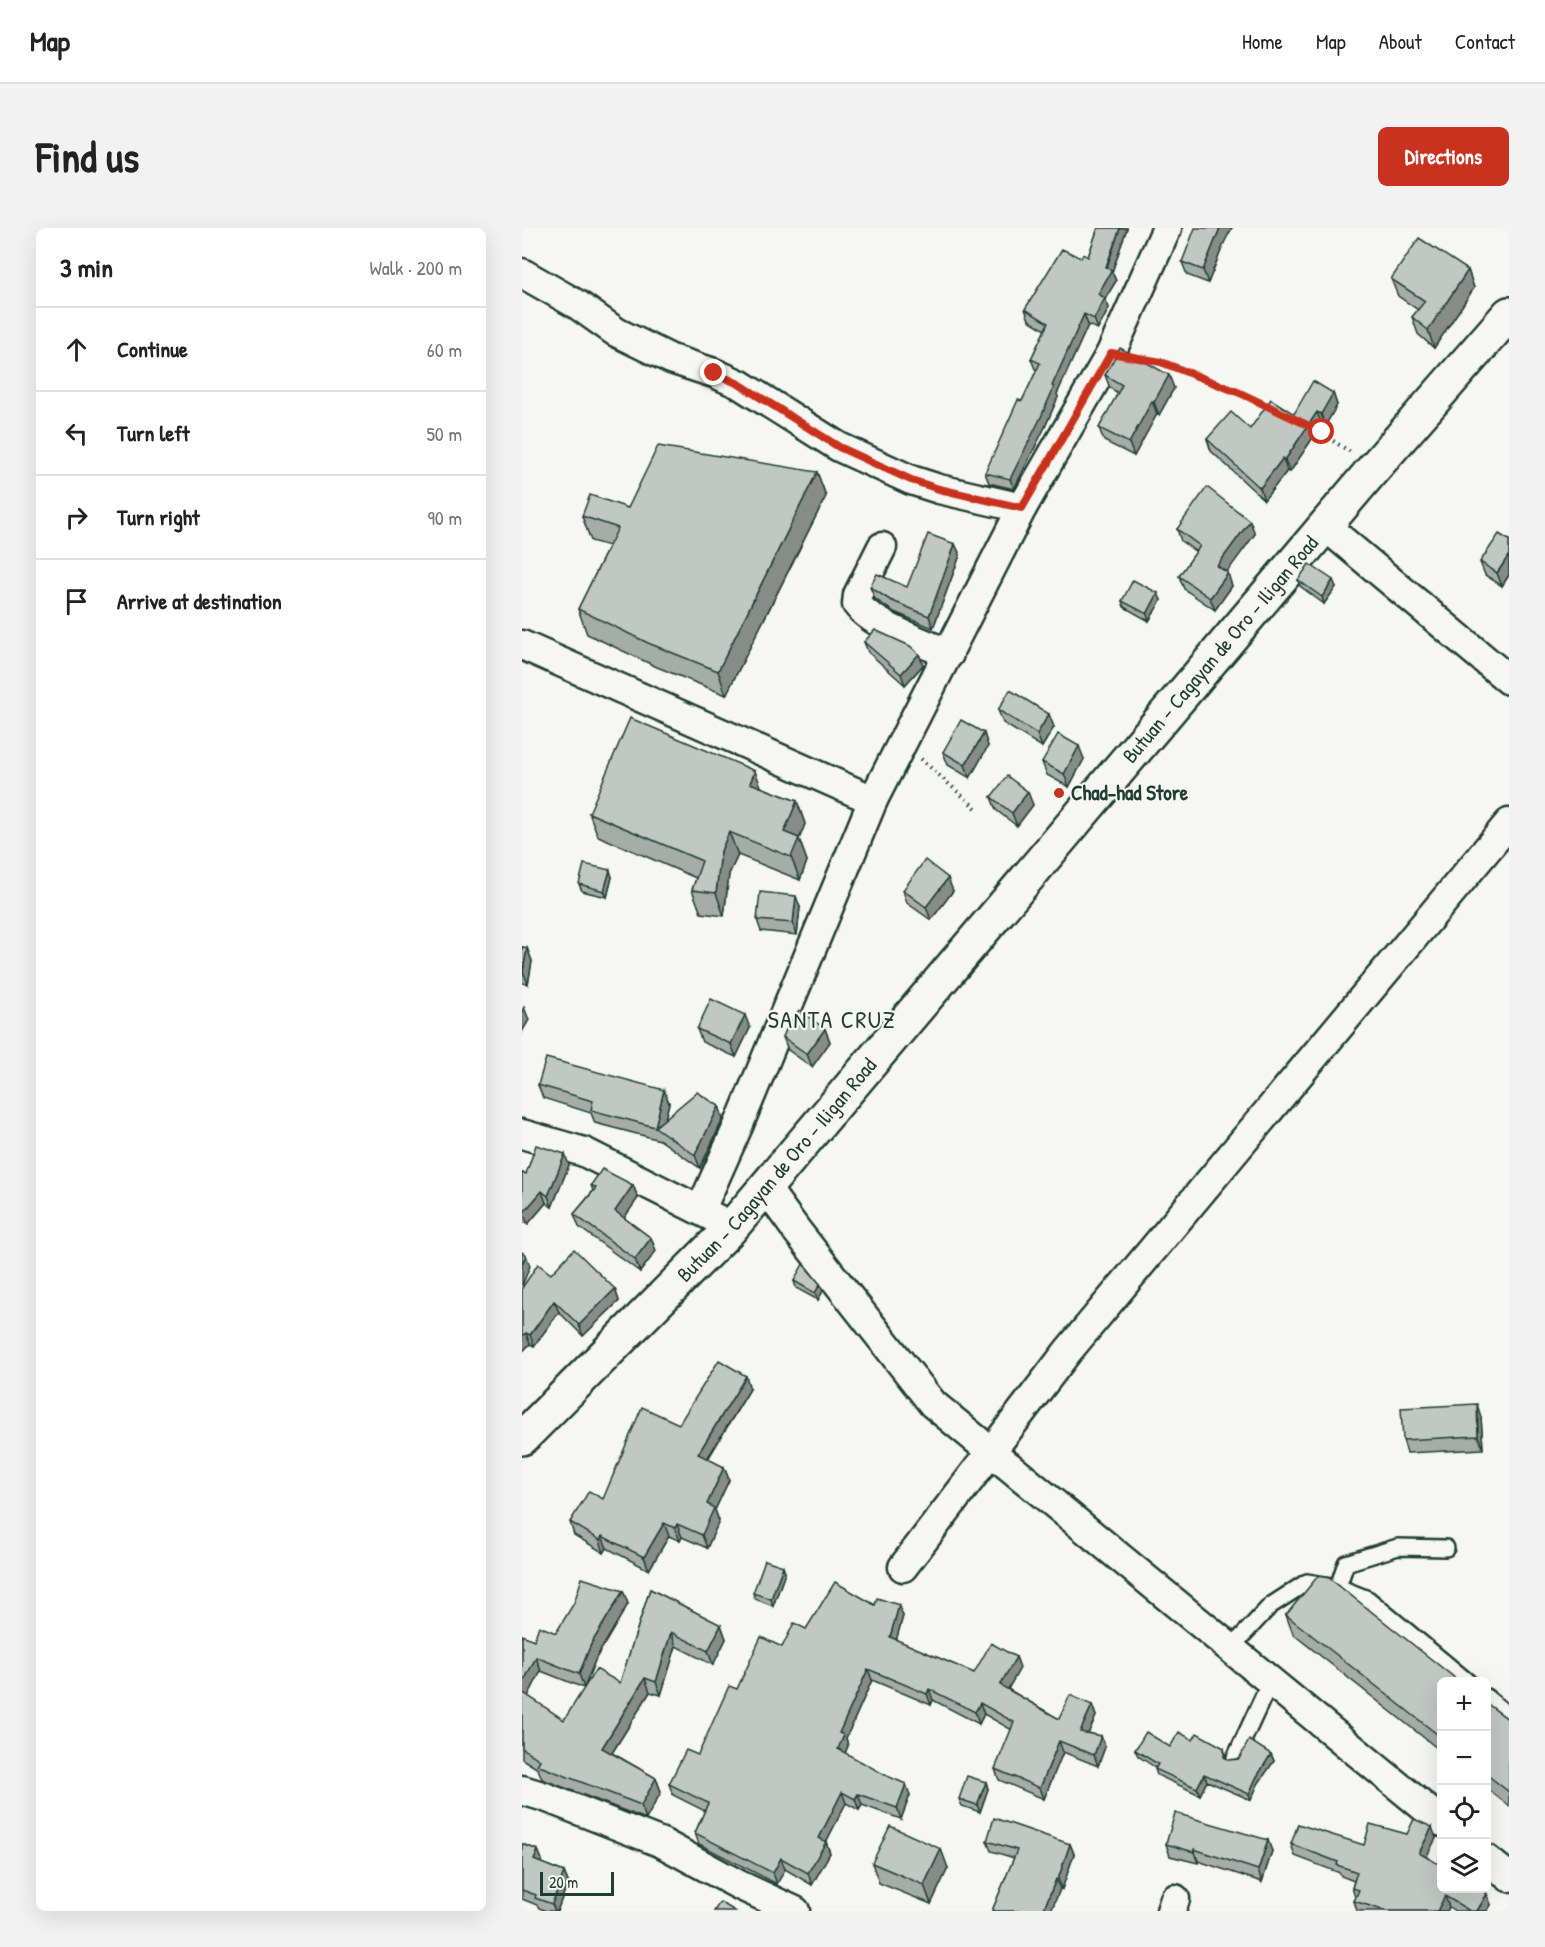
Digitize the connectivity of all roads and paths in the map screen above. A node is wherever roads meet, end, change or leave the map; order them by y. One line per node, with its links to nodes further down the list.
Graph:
1 (1167, 228): 4 (street)
2 (522, 273): 8 (street)
3 (1509, 314): 7 (highway, Butuan – Cagayan de Oro – Iligan Road)
4 (1111, 353): 5 (path); 8 (street)
5 (1281, 412)
6 (1311, 427): 7 (path)
7 (1374, 468): 9 (highway, Butuan – Cagayan de Oro – Iligan Road)
8 (1022, 508): 12 (street)
9 (1325, 526): 13 (street); 19 (highway, Butuan – Cagayan de Oro – Iligan Road)
10 (882, 548): 12 (street)
11 (522, 645): 15 (street)
12 (949, 654): 14 (street)
13 (1509, 680)
14 (903, 742): 15 (street); 16 (path)
15 (873, 800): 20 (street)
16 (978, 810)
17 (1509, 823): 23 (street)
18 (522, 1134): 20 (street)
19 (765, 1187): 21 (highway, Butuan – Cagayan de Oro – Iligan Road); 23 (street)
20 (701, 1209): 21 (street)
21 (731, 1228): 22 (highway, Butuan – Cagayan de Oro – Iligan Road)
22 (522, 1438)
23 (991, 1453): 25 (street); 27 (street)
24 (1446, 1548): 26 (lane)
25 (903, 1567)
26 (1338, 1587): 27 (lane); 28 (lane)
27 (1230, 1650): 29 (street)
28 (1462, 1677)
29 (1270, 1682): 32 (lane); 34 (street)
30 (1491, 1701): 31 (lane)
31 (1509, 1716)
32 (1235, 1758)
33 (522, 1790): 37 (street)
34 (1437, 1818)
35 (1491, 1862): 36 (street)
36 (1509, 1877)
37 (795, 1911)

